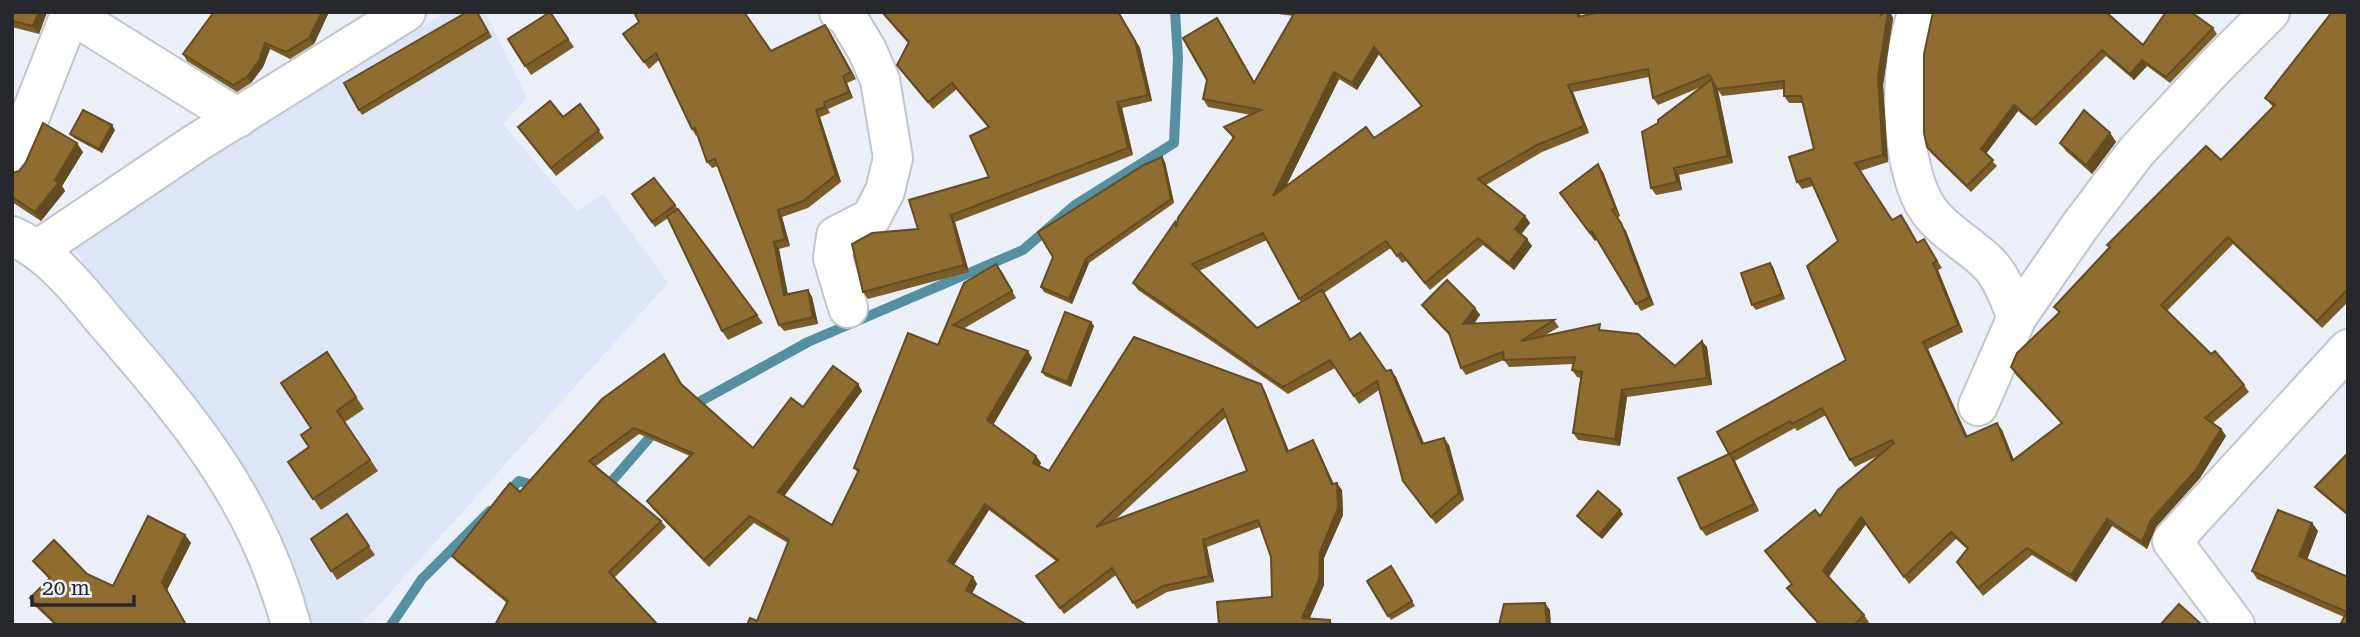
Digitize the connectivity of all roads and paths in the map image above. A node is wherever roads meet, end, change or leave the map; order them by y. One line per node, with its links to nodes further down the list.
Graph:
1 (406, 12): 6 (street)
2 (839, 12): 9 (street)
3 (1918, 12): 10 (street)
4 (2270, 12): 10 (street)
5 (71, 13): 6 (street); 7 (street)
6 (239, 118): 8 (street)
7 (12, 162)
8 (25, 243): 13 (street)
9 (848, 307)
10 (2017, 317): 12 (street)
11 (2348, 349): 14 (street)
12 (1978, 406)
13 (290, 625)
14 (2235, 625)

